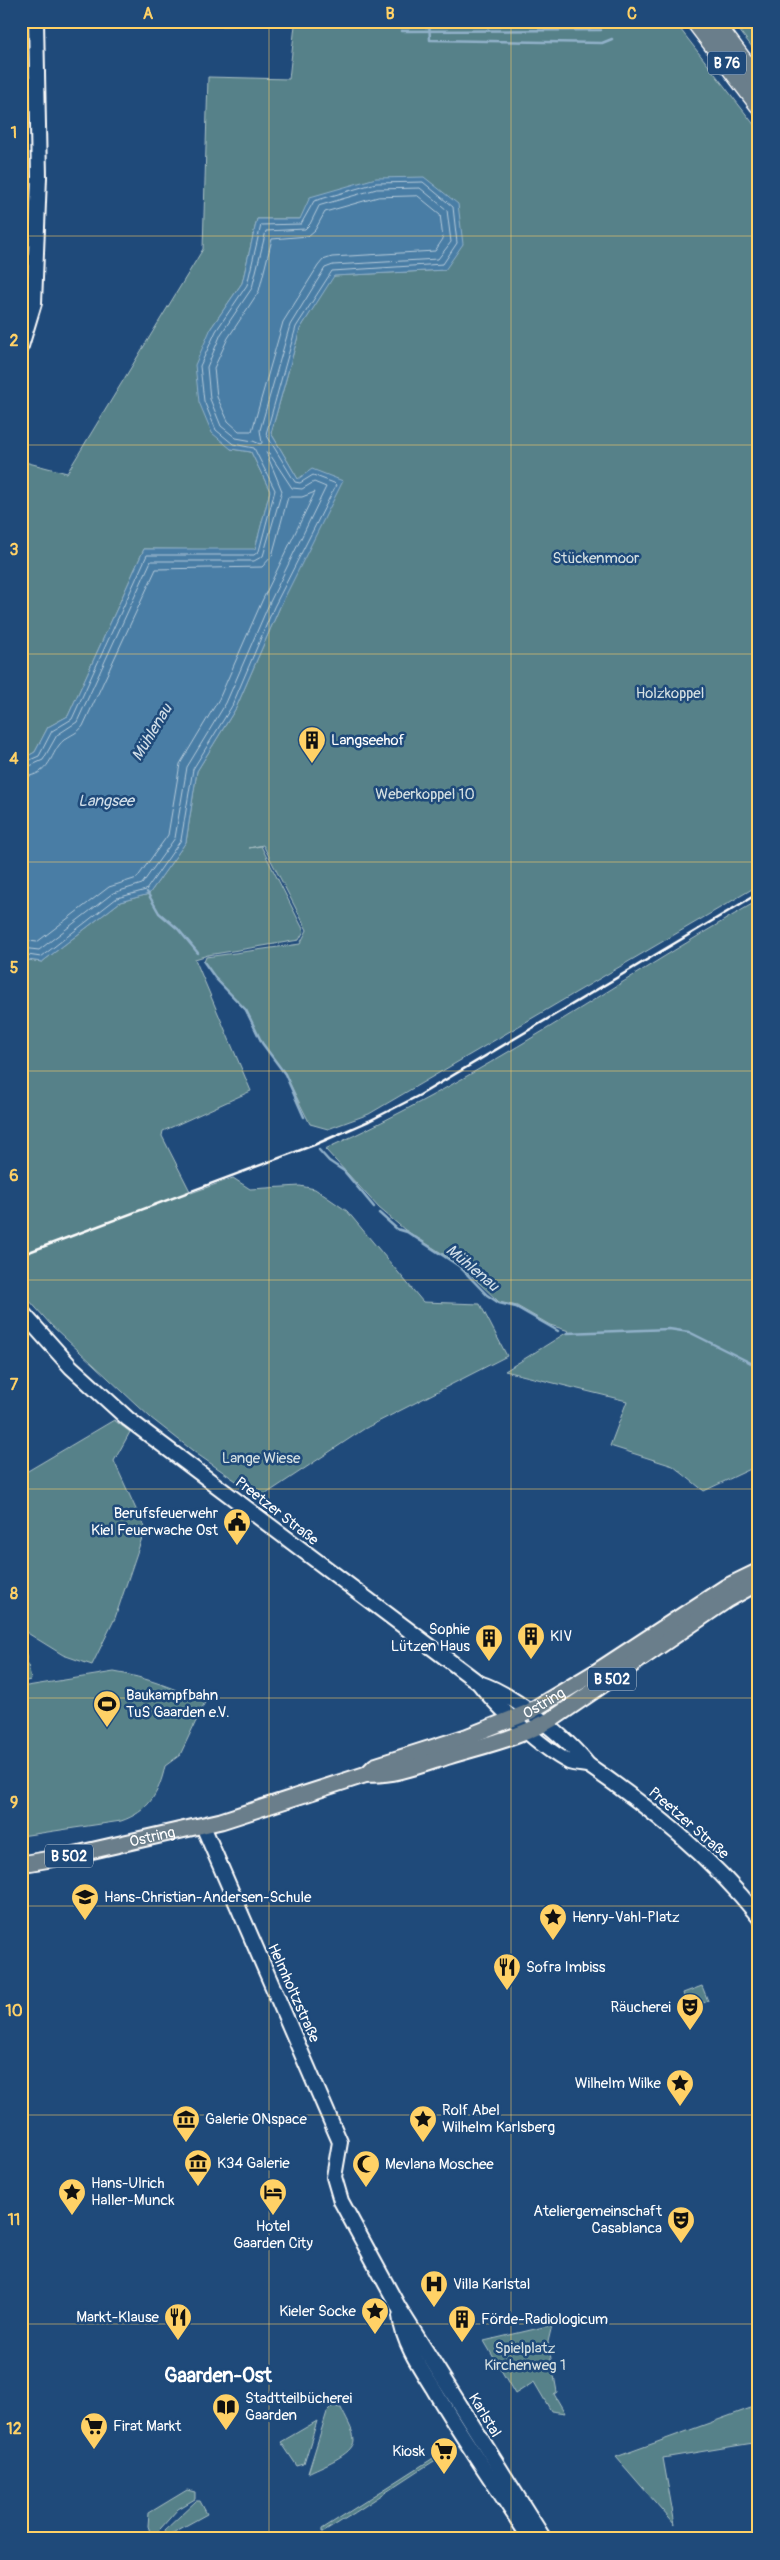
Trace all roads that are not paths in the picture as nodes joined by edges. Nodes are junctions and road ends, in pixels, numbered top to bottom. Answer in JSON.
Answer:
{"nodes":[{"id":1,"x":36,"y":21,"type":"edge"},
{"id":2,"x":695,"y":21,"type":"edge"},
{"id":3,"x":712,"y":21,"type":"edge"},
{"id":4,"x":759,"y":82,"type":"edge"},
{"id":5,"x":759,"y":105,"type":"edge"},
{"id":6,"x":21,"y":346,"type":"edge"},
{"id":7,"x":21,"y":1311,"type":"edge"},
{"id":8,"x":759,"y":1571,"type":"edge"},
{"id":9,"x":759,"y":1582,"type":"edge"},
{"id":10,"x":479,"y":1683,"type":"junction"},
{"id":11,"x":529,"y":1712,"type":"junction"},
{"id":12,"x":514,"y":1719,"type":"junction"},
{"id":13,"x":544,"y":1724,"type":"junction"},
{"id":14,"x":528,"y":1731,"type":"junction"},
{"id":15,"x":588,"y":1765,"type":"junction"},
{"id":16,"x":367,"y":1774,"type":"junction"},
{"id":17,"x":203,"y":1826,"type":"junction"},
{"id":18,"x":21,"y":1864,"type":"edge"},
{"id":19,"x":759,"y":1918,"type":"edge"},
{"id":20,"x":334,"y":2177,"type":"joint"},
{"id":21,"x":399,"y":2308,"type":"junction"},
{"id":22,"x":530,"y":2539,"type":"edge"},
{"id":23,"x":544,"y":2539,"type":"edge"}],
"edges":[{"from":1,"to":6,"type":"street"},
{"from":2,"to":5,"type":"highway","number":"B 76"},
{"from":3,"to":4,"type":"highway","number":"B 76"},
{"from":7,"to":10,"type":"street","name":"Preetzer Straße"},
{"from":8,"to":11,"type":"main road","name":"Ostring","number":"B 502"},
{"from":9,"to":13,"type":"main road","name":"Ostring","number":"B 502"},
{"from":10,"to":11,"type":"street","name":"Preetzer Straße"},
{"from":10,"to":12,"type":"street","name":"Preetzer Straße"},
{"from":11,"to":12,"type":"main road","name":"Ostring","number":"B 502"},
{"from":11,"to":13,"type":"street","name":"Preetzer Straße"},
{"from":12,"to":14,"type":"street","name":"Preetzer Straße"},
{"from":12,"to":16,"type":"main road","name":"Ostring","number":"B 502"},
{"from":13,"to":14,"type":"main road","name":"Ostring","number":"B 502"},
{"from":13,"to":15,"type":"street","name":"Preetzer Straße"},
{"from":14,"to":15,"type":"street","name":"Preetzer Straße"},
{"from":14,"to":16,"type":"main road","name":"Ostring","number":"B 502"},
{"from":15,"to":19,"type":"street","name":"Preetzer Straße"},
{"from":16,"to":17,"type":"main road","name":"Ostring","number":"B 502"},
{"from":17,"to":18,"type":"main road","name":"Ostring","number":"B 502"},
{"from":17,"to":20,"type":"street","name":"Helmholtzstraße"},
{"from":20,"to":21,"type":"street","name":"Karlstal"},
{"from":21,"to":22,"type":"street","name":"Karlstal"},
{"from":21,"to":23,"type":"street","name":"Karlstal"}]}
